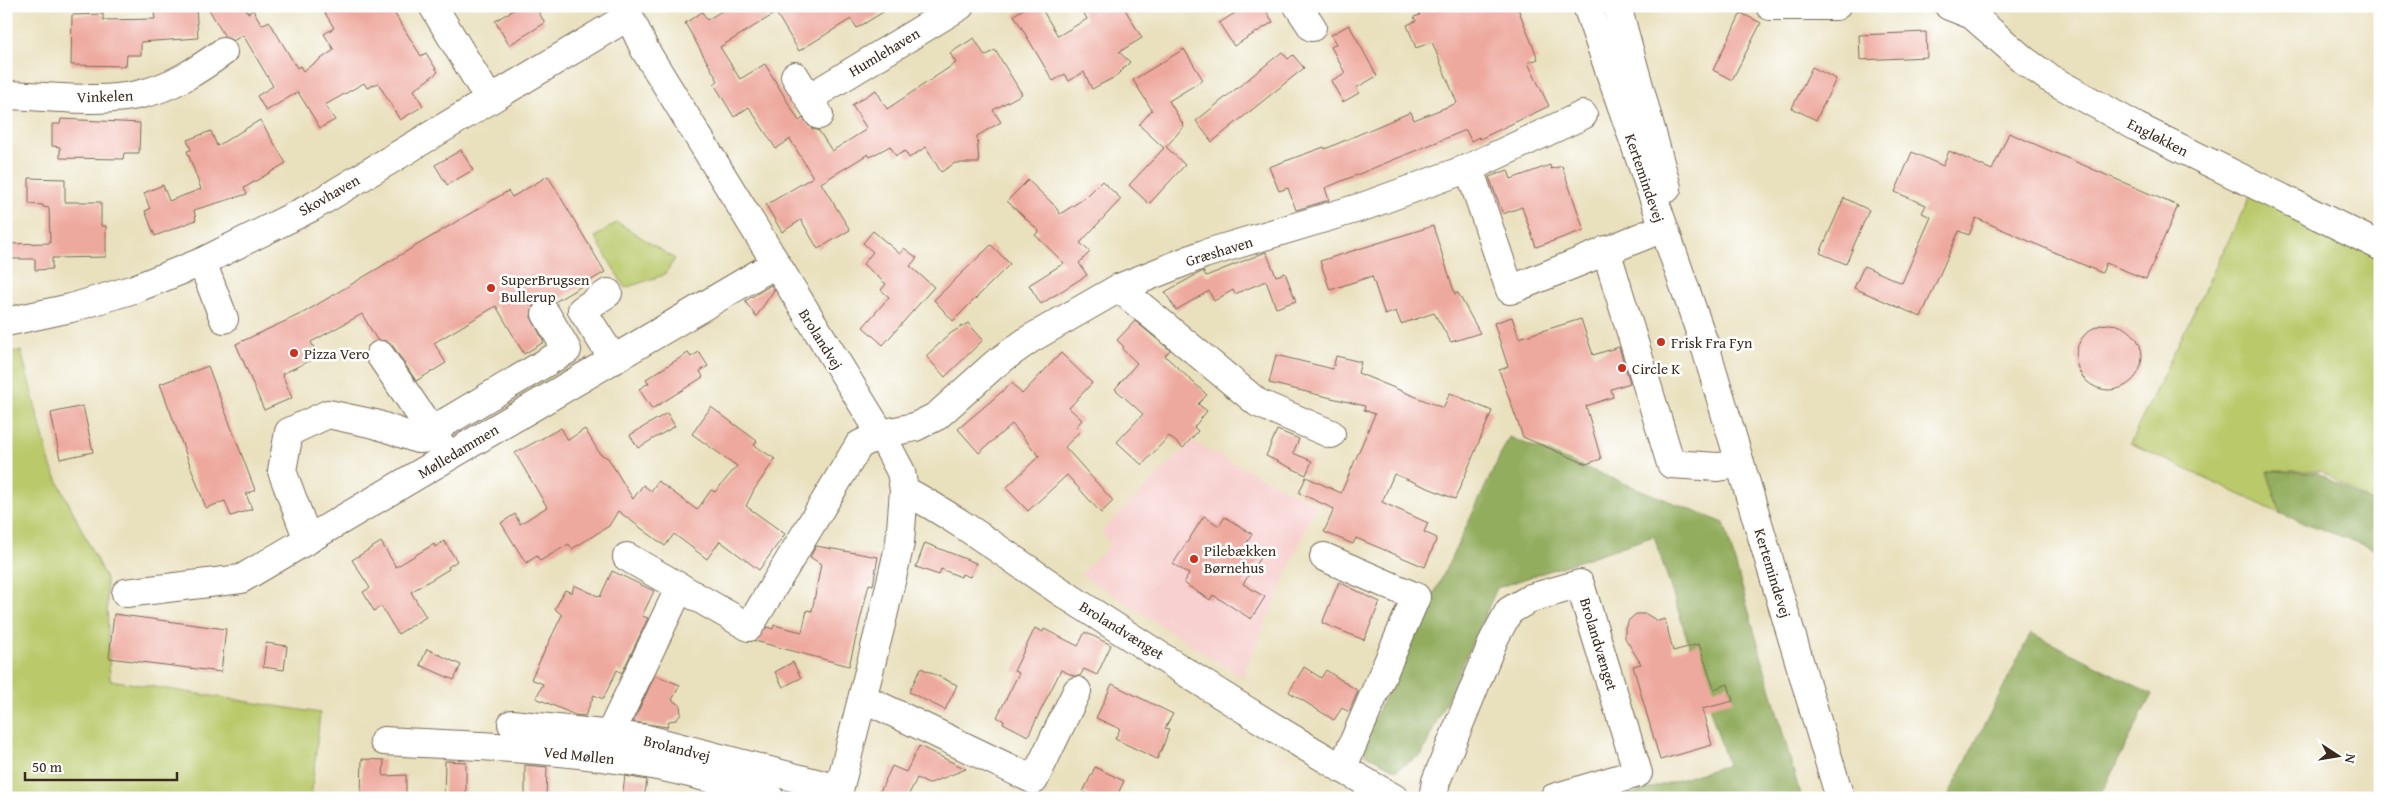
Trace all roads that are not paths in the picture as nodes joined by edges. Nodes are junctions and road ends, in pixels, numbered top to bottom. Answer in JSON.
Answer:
{"nodes":[{"id":1,"x":433,"y":6,"type":"edge"},
{"id":2,"x":960,"y":6,"type":"edge"},
{"id":3,"x":1587,"y":6,"type":"edge"},
{"id":4,"x":1613,"y":6,"type":"edge"},
{"id":5,"x":1617,"y":6,"type":"edge"},
{"id":6,"x":1770,"y":6,"type":"edge"},
{"id":7,"x":1836,"y":6,"type":"edge"},
{"id":8,"x":1949,"y":6,"type":"edge"},
{"id":9,"x":628,"y":11,"type":"edge"},
{"id":10,"x":223,"y":52,"type":"dead end"},
{"id":11,"x":1632,"y":62,"type":"junction"},
{"id":12,"x":6,"y":95,"type":"edge"},
{"id":13,"x":808,"y":96,"type":"dead end"},
{"id":14,"x":489,"y":99,"type":"junction"},
{"id":15,"x":1583,"y":115,"type":"dead end"},
{"id":16,"x":1468,"y":168,"type":"junction"},
{"id":17,"x":1662,"y":228,"type":"junction"},
{"id":18,"x":2380,"y":246,"type":"edge"},
{"id":19,"x":1606,"y":250,"type":"junction"},
{"id":20,"x":202,"y":262,"type":"junction"},
{"id":21,"x":775,"y":264,"type":"junction"},
{"id":22,"x":1119,"y":288,"type":"junction"},
{"id":23,"x":608,"y":293,"type":"dead end"},
{"id":24,"x":546,"y":314,"type":"dead end"},
{"id":25,"x":224,"y":320,"type":"dead end"},
{"id":26,"x":6,"y":322,"type":"edge"},
{"id":27,"x":1706,"y":349,"type":"junction"},
{"id":28,"x":380,"y":355,"type":"dead end"},
{"id":29,"x":554,"y":358,"type":"junction"},
{"id":30,"x":614,"y":360,"type":"junction"},
{"id":31,"x":571,"y":385,"type":"junction"},
{"id":32,"x":881,"y":434,"type":"junction"},
{"id":33,"x":1332,"y":434,"type":"dead end"},
{"id":34,"x":439,"y":442,"type":"junction"},
{"id":35,"x":1740,"y":464,"type":"junction"},
{"id":36,"x":904,"y":490,"type":"junction"},
{"id":37,"x":308,"y":540,"type":"junction"},
{"id":38,"x":627,"y":557,"type":"dead end"},
{"id":39,"x":1324,"y":558,"type":"dead end"},
{"id":40,"x":680,"y":587,"type":"junction"},
{"id":41,"x":126,"y":593,"type":"dead end"},
{"id":42,"x":1077,"y":691,"type":"dead end"},
{"id":43,"x":862,"y":698,"type":"junction"},
{"id":44,"x":512,"y":724,"type":"dead end"},
{"id":45,"x":610,"y":734,"type":"junction"},
{"id":46,"x":384,"y":741,"type":"dead end"},
{"id":47,"x":1342,"y":769,"type":"junction"},
{"id":48,"x":838,"y":793,"type":"edge"},
{"id":49,"x":770,"y":798,"type":"edge"},
{"id":50,"x":1394,"y":798,"type":"edge"},
{"id":51,"x":1432,"y":798,"type":"edge"},
{"id":52,"x":1554,"y":798,"type":"edge"},
{"id":53,"x":1840,"y":798,"type":"edge"}],
"edges":[{"from":1,"to":14,"type":"street"},
{"from":2,"to":13,"type":"street","name":"Humlehaven"},
{"from":3,"to":17,"type":"street","name":"Kertemindevej"},
{"from":4,"to":11,"type":"street"},
{"from":5,"to":11,"type":"street","name":"Kertemindevej"},
{"from":6,"to":7,"type":"street"},
{"from":8,"to":18,"type":"street","name":"Engløkken"},
{"from":9,"to":14,"type":"street","name":"Skovhaven"},
{"from":9,"to":21,"type":"street","name":"Brolandvej"},
{"from":10,"to":12,"type":"street","name":"Vinkelen"},
{"from":11,"to":27,"type":"street","name":"Kertemindevej"},
{"from":14,"to":20,"type":"street","name":"Skovhaven"},
{"from":15,"to":16,"type":"street","name":"Græshaven"},
{"from":16,"to":19,"type":"street"},
{"from":16,"to":22,"type":"street","name":"Græshaven"},
{"from":17,"to":19,"type":"street"},
{"from":17,"to":27,"type":"street","name":"Kertemindevej"},
{"from":19,"to":35,"type":"street"},
{"from":20,"to":25,"type":"street"},
{"from":20,"to":26,"type":"street","name":"Skovhaven"},
{"from":21,"to":30,"type":"street","name":"Mølledammen"},
{"from":21,"to":32,"type":"street","name":"Brolandvej"},
{"from":22,"to":32,"type":"street","name":"Græshaven"},
{"from":22,"to":33,"type":"street"},
{"from":23,"to":30,"type":"street"},
{"from":24,"to":29,"type":"street"},
{"from":27,"to":35,"type":"street","name":"Kertemindevej"},
{"from":28,"to":34,"type":"street"},
{"from":29,"to":31,"type":"street"},
{"from":29,"to":34,"type":"street"},
{"from":30,"to":31,"type":"street","name":"Mølledammen"},
{"from":31,"to":34,"type":"street","name":"Mølledammen"},
{"from":32,"to":36,"type":"street","name":"Brolandvej"},
{"from":32,"to":40,"type":"street","name":"Græshaven"},
{"from":34,"to":37,"type":"street","name":"Mølledammen"},
{"from":34,"to":37,"type":"street"},
{"from":35,"to":53,"type":"street","name":"Kertemindevej"},
{"from":36,"to":43,"type":"street","name":"Brolandvej"},
{"from":36,"to":47,"type":"street","name":"Brolandvænget"},
{"from":37,"to":41,"type":"street","name":"Mølledammen"},
{"from":38,"to":40,"type":"street"},
{"from":39,"to":47,"type":"street"},
{"from":40,"to":45,"type":"street"},
{"from":42,"to":43,"type":"street"},
{"from":43,"to":48,"type":"street","name":"Brolandvej"},
{"from":44,"to":45,"type":"street","name":"Brolandvej"},
{"from":45,"to":48,"type":"street","name":"Brolandvej"},
{"from":46,"to":49,"type":"street","name":"Ved Møllen"},
{"from":47,"to":50,"type":"street","name":"Brolandvænget"},
{"from":51,"to":52,"type":"street","name":"Brolandvænget"}]}
